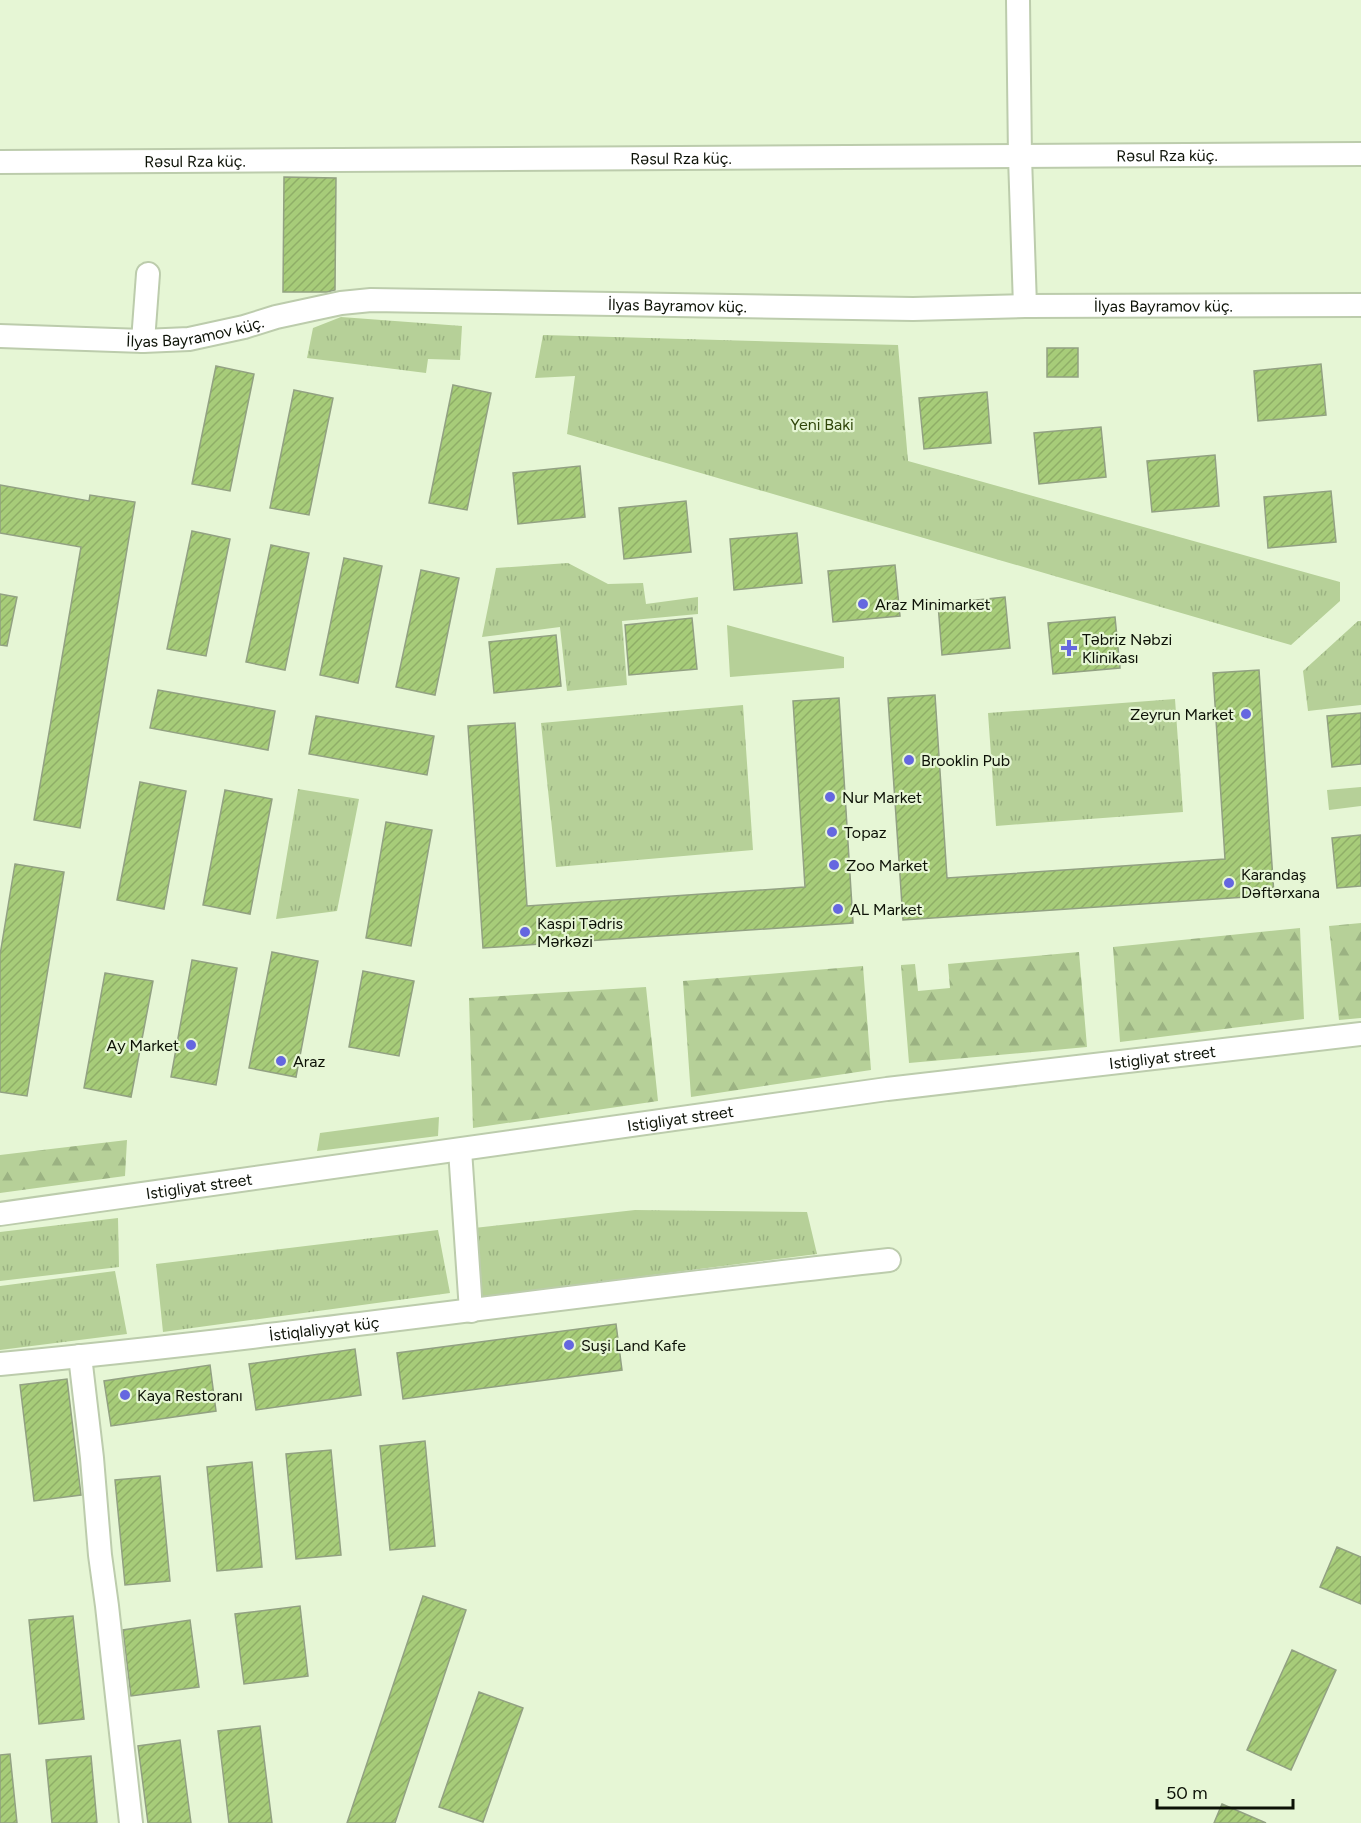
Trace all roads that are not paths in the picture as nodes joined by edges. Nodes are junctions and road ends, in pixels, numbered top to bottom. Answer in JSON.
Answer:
{"nodes":[{"id":1,"x":1018,"y":0,"type":"edge"},
{"id":2,"x":1361,"y":154,"type":"edge"},
{"id":3,"x":1020,"y":157,"type":"junction"},
{"id":4,"x":0,"y":162,"type":"edge"},
{"id":5,"x":148,"y":274,"type":"dead end"},
{"id":6,"x":1361,"y":305,"type":"edge"},
{"id":7,"x":1025,"y":306,"type":"junction"},
{"id":8,"x":0,"y":336,"type":"edge"},
{"id":9,"x":143,"y":340,"type":"junction"},
{"id":10,"x":1361,"y":1034,"type":"edge"},
{"id":11,"x":460,"y":1150,"type":"junction"},
{"id":12,"x":0,"y":1215,"type":"edge"},
{"id":13,"x":889,"y":1260,"type":"dead end"},
{"id":14,"x":471,"y":1311,"type":"junction"},
{"id":15,"x":80,"y":1356,"type":"junction"},
{"id":16,"x":0,"y":1364,"type":"edge"},
{"id":17,"x":131,"y":1823,"type":"edge"}],
"edges":[{"from":1,"to":3,"type":"street"},
{"from":2,"to":3,"type":"street","name":"Rəsul Rza küç."},
{"from":3,"to":4,"type":"street","name":"Rəsul Rza küç."},
{"from":3,"to":7,"type":"street"},
{"from":5,"to":9,"type":"street"},
{"from":6,"to":7,"type":"street","name":"İlyas Bayramov küç."},
{"from":7,"to":9,"type":"street","name":"İlyas Bayramov küç."},
{"from":8,"to":9,"type":"street","name":"İlyas Bayramov küç."},
{"from":10,"to":11,"type":"street","name":"Istigliyat street"},
{"from":11,"to":12,"type":"street","name":"Istigliyat street"},
{"from":11,"to":14,"type":"street"},
{"from":13,"to":14,"type":"street","name":"İstiqlaliyyət küç"},
{"from":14,"to":15,"type":"street","name":"İstiqlaliyyət küç"},
{"from":15,"to":16,"type":"street","name":"İstiqlaliyyət küç"},
{"from":15,"to":17,"type":"street"}]}
